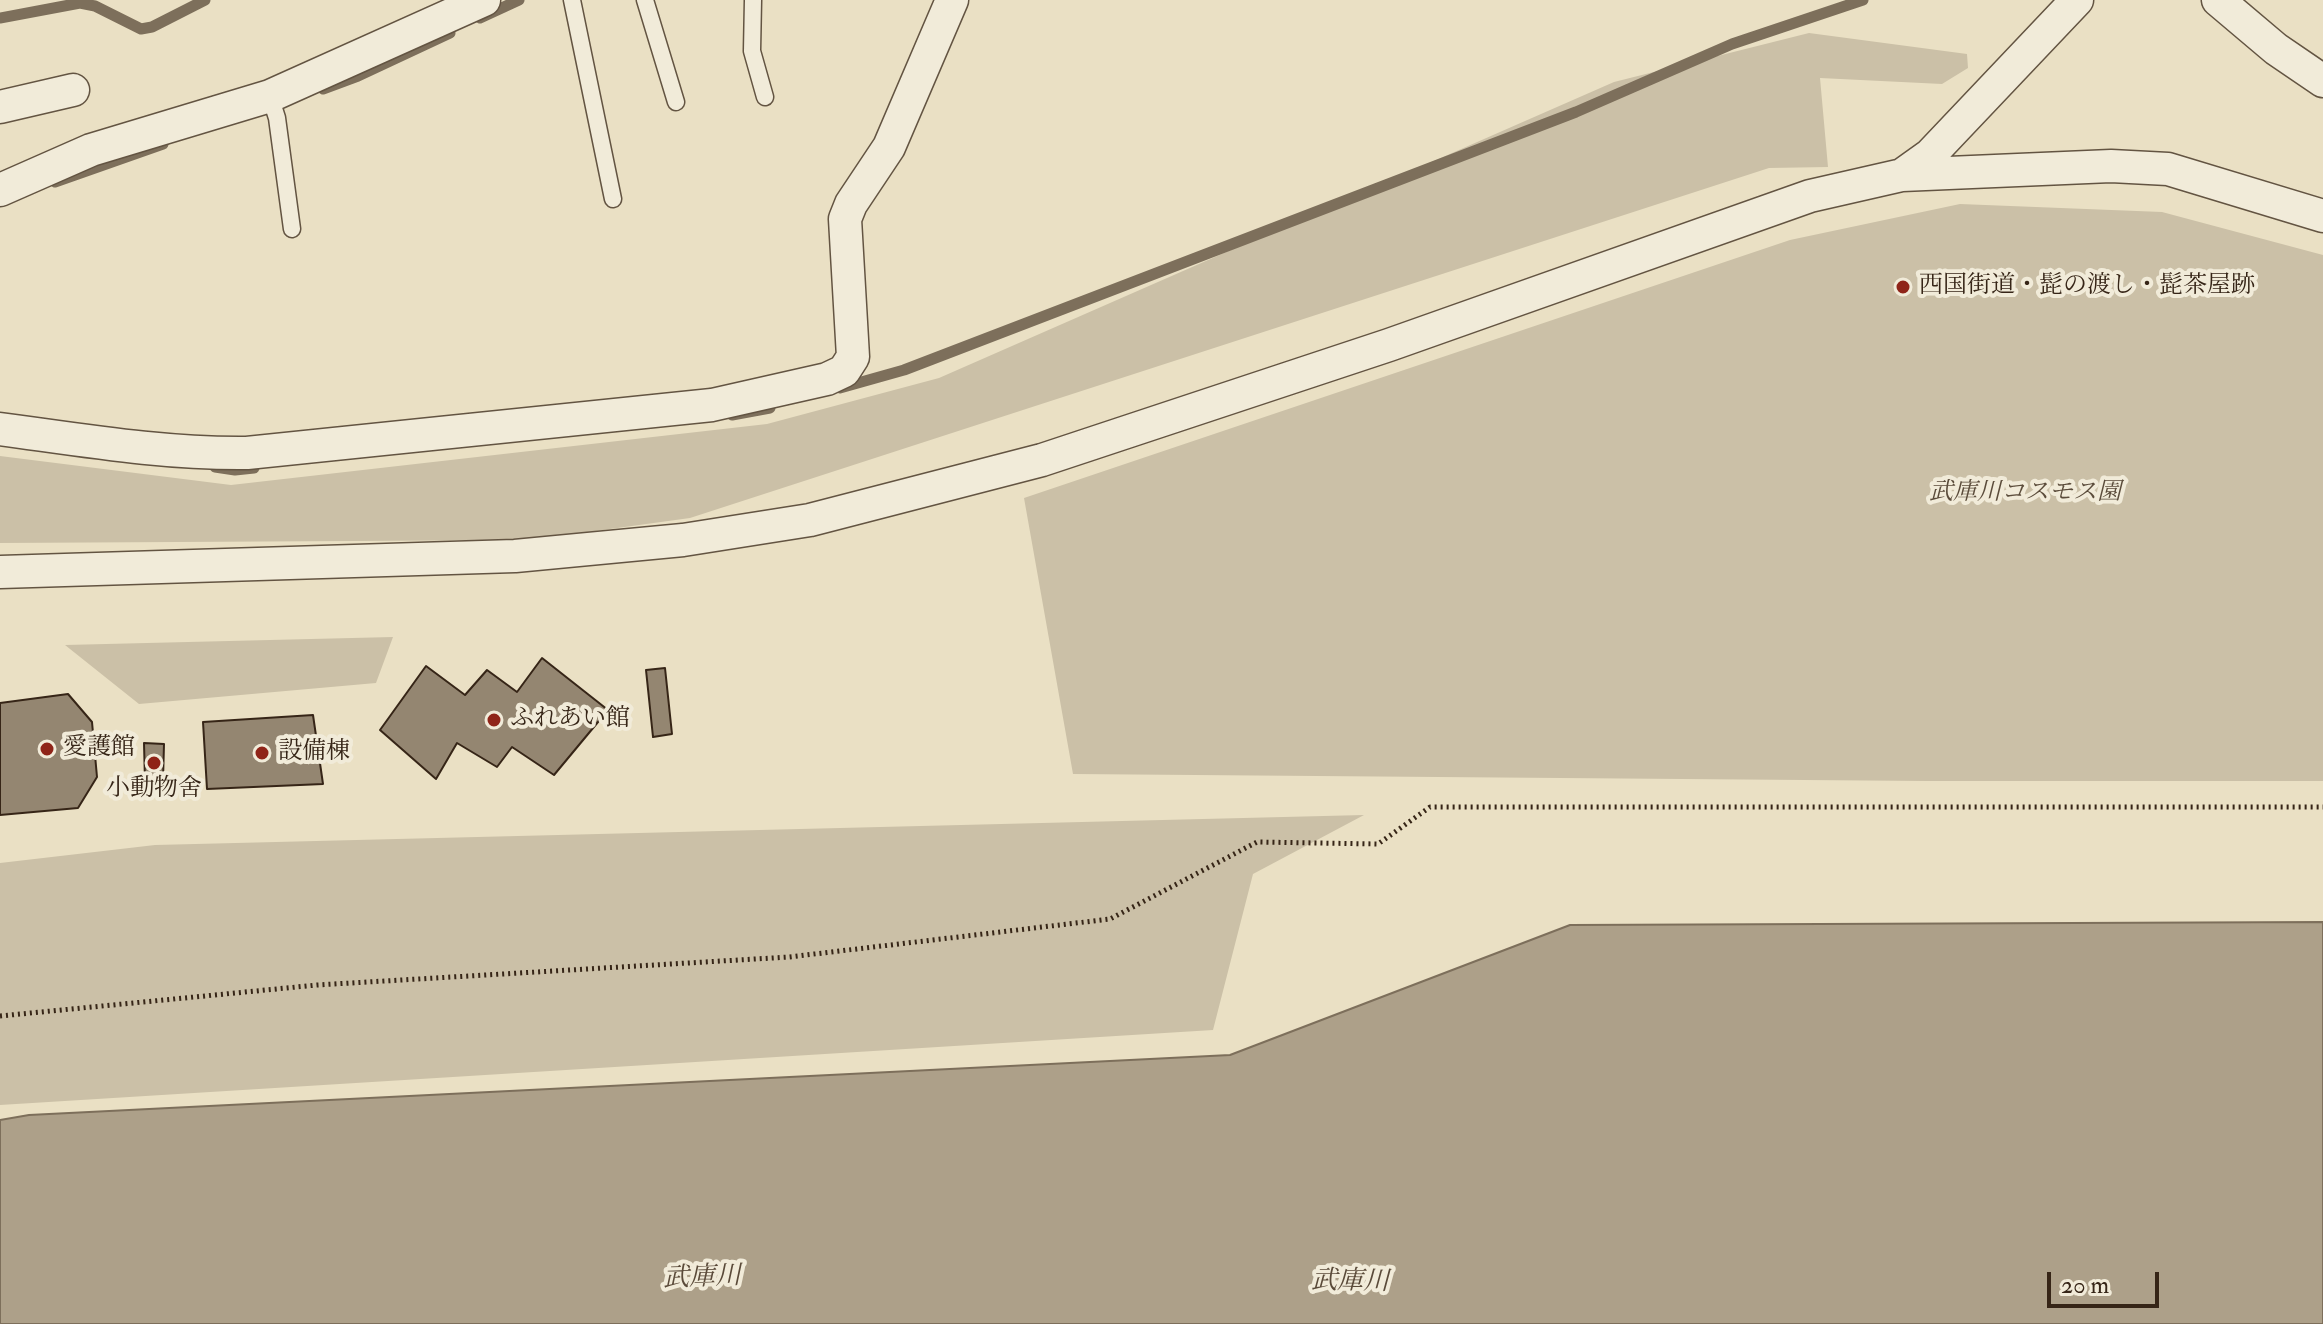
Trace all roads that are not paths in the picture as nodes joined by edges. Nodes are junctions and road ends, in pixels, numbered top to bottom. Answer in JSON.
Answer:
{"nodes":[{"id":1,"x":572,"y":0,"type":"edge"},
{"id":2,"x":645,"y":0,"type":"edge"},
{"id":3,"x":753,"y":0,"type":"edge"},
{"id":4,"x":952,"y":0,"type":"edge"},
{"id":5,"x":2077,"y":0,"type":"edge"},
{"id":6,"x":2218,"y":0,"type":"edge"},
{"id":7,"x":478,"y":1,"type":"edge"},
{"id":8,"x":2323,"y":81,"type":"edge"},
{"id":9,"x":73,"y":90,"type":"dead end"},
{"id":10,"x":765,"y":97,"type":"dead end"},
{"id":11,"x":676,"y":102,"type":"dead end"},
{"id":12,"x":273,"y":105,"type":"junction"},
{"id":13,"x":0,"y":107,"type":"edge"},
{"id":14,"x":1902,"y":175,"type":"junction"},
{"id":15,"x":0,"y":190,"type":"edge"},
{"id":16,"x":613,"y":199,"type":"dead end"},
{"id":17,"x":2323,"y":216,"type":"edge"},
{"id":18,"x":292,"y":229,"type":"dead end"},
{"id":19,"x":0,"y":429,"type":"edge"},
{"id":20,"x":0,"y":572,"type":"edge"}],
"edges":[{"from":1,"to":16,"type":"lane"},
{"from":2,"to":11,"type":"lane"},
{"from":3,"to":10,"type":"lane"},
{"from":4,"to":19,"type":"street"},
{"from":5,"to":14,"type":"street"},
{"from":6,"to":8,"type":"street"},
{"from":7,"to":12,"type":"street"},
{"from":9,"to":13,"type":"street"},
{"from":12,"to":15,"type":"street"},
{"from":12,"to":18,"type":"lane"},
{"from":14,"to":17,"type":"street"},
{"from":14,"to":20,"type":"street"}]}
